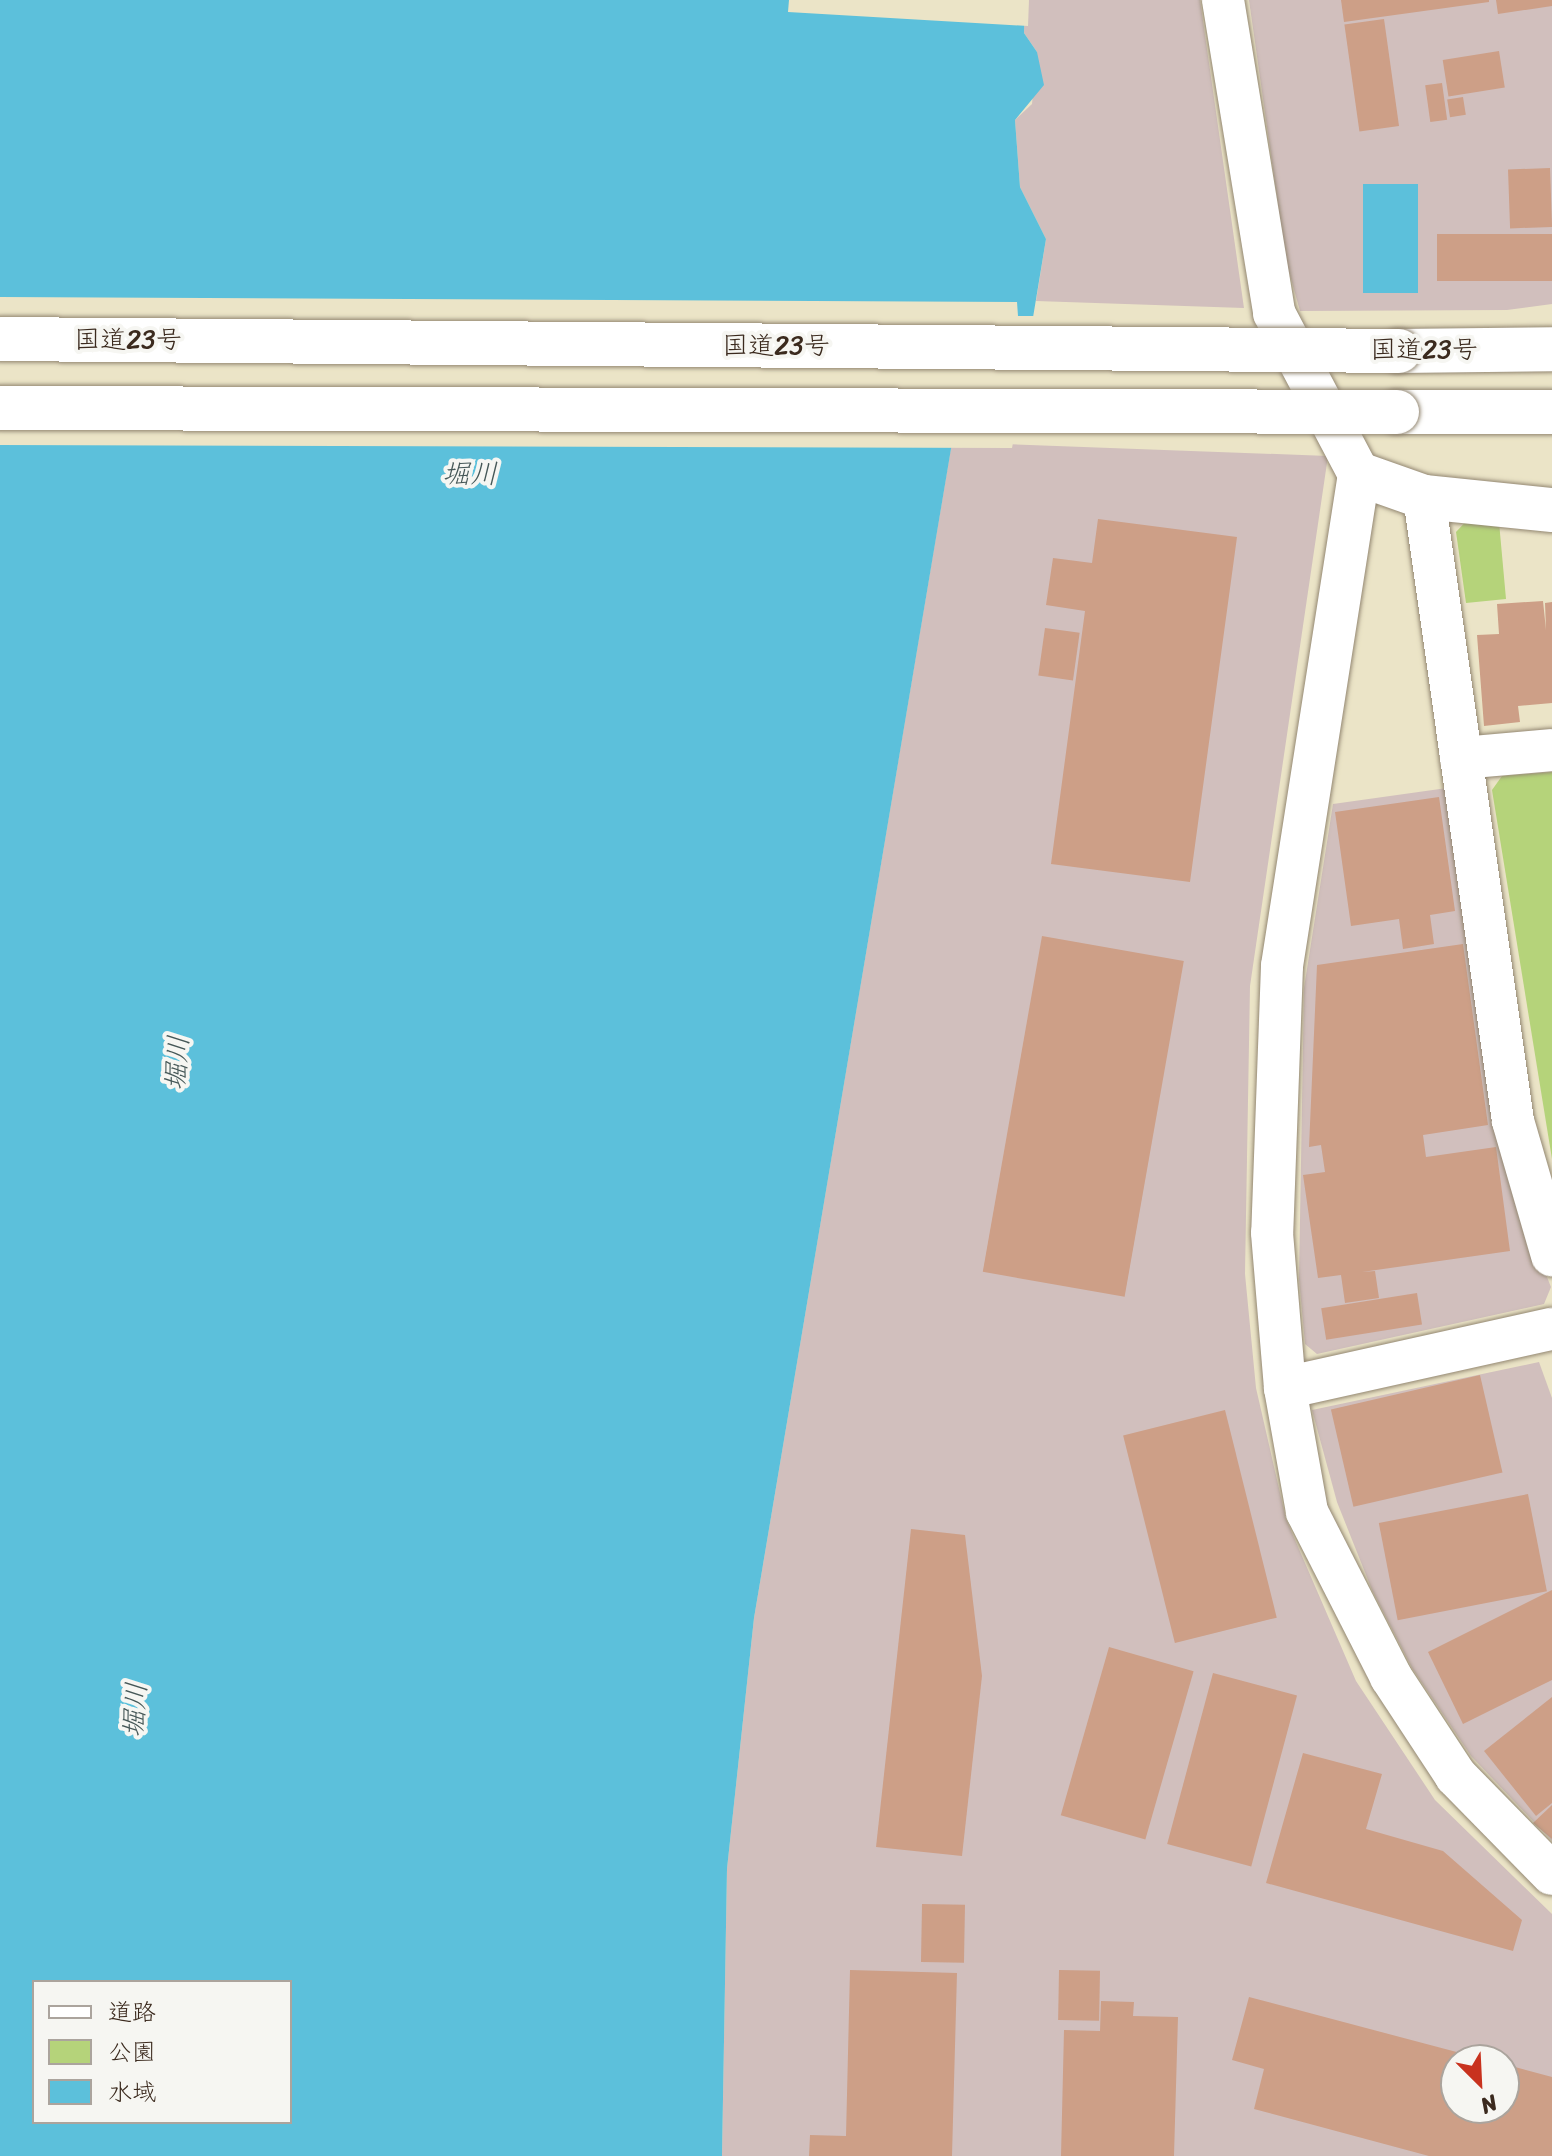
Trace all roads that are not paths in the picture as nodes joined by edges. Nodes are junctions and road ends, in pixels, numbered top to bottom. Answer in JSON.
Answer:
{"nodes":[{"id":1,"x":1223,"y":0,"type":"edge"},
{"id":2,"x":0,"y":339,"type":"edge"},
{"id":3,"x":1550,"y":349,"type":"edge"},
{"id":4,"x":0,"y":408,"type":"edge"},
{"id":5,"x":1543,"y":416,"type":"edge"},
{"id":6,"x":1359,"y":474,"type":"junction"},
{"id":7,"x":1424,"y":497,"type":"junction"},
{"id":8,"x":1552,"y":510,"type":"edge"},
{"id":9,"x":1552,"y":750,"type":"edge"},
{"id":10,"x":1461,"y":758,"type":"junction"},
{"id":11,"x":1552,"y":1255,"type":"edge"},
{"id":12,"x":1552,"y":1329,"type":"edge"},
{"id":13,"x":1285,"y":1388,"type":"junction"},
{"id":14,"x":1552,"y":1874,"type":"edge"}],
"edges":[{"from":1,"to":6,"type":"street"},
{"from":2,"to":3,"type":"main road","name":"国道23号","bridge":true},
{"from":4,"to":5,"type":"main road","bridge":true},
{"from":6,"to":7,"type":"main road"},
{"from":6,"to":13,"type":"street"},
{"from":7,"to":8,"type":"main road"},
{"from":7,"to":10,"type":"street"},
{"from":9,"to":10,"type":"street"},
{"from":10,"to":11,"type":"street"},
{"from":12,"to":13,"type":"street"},
{"from":13,"to":14,"type":"street"}]}
